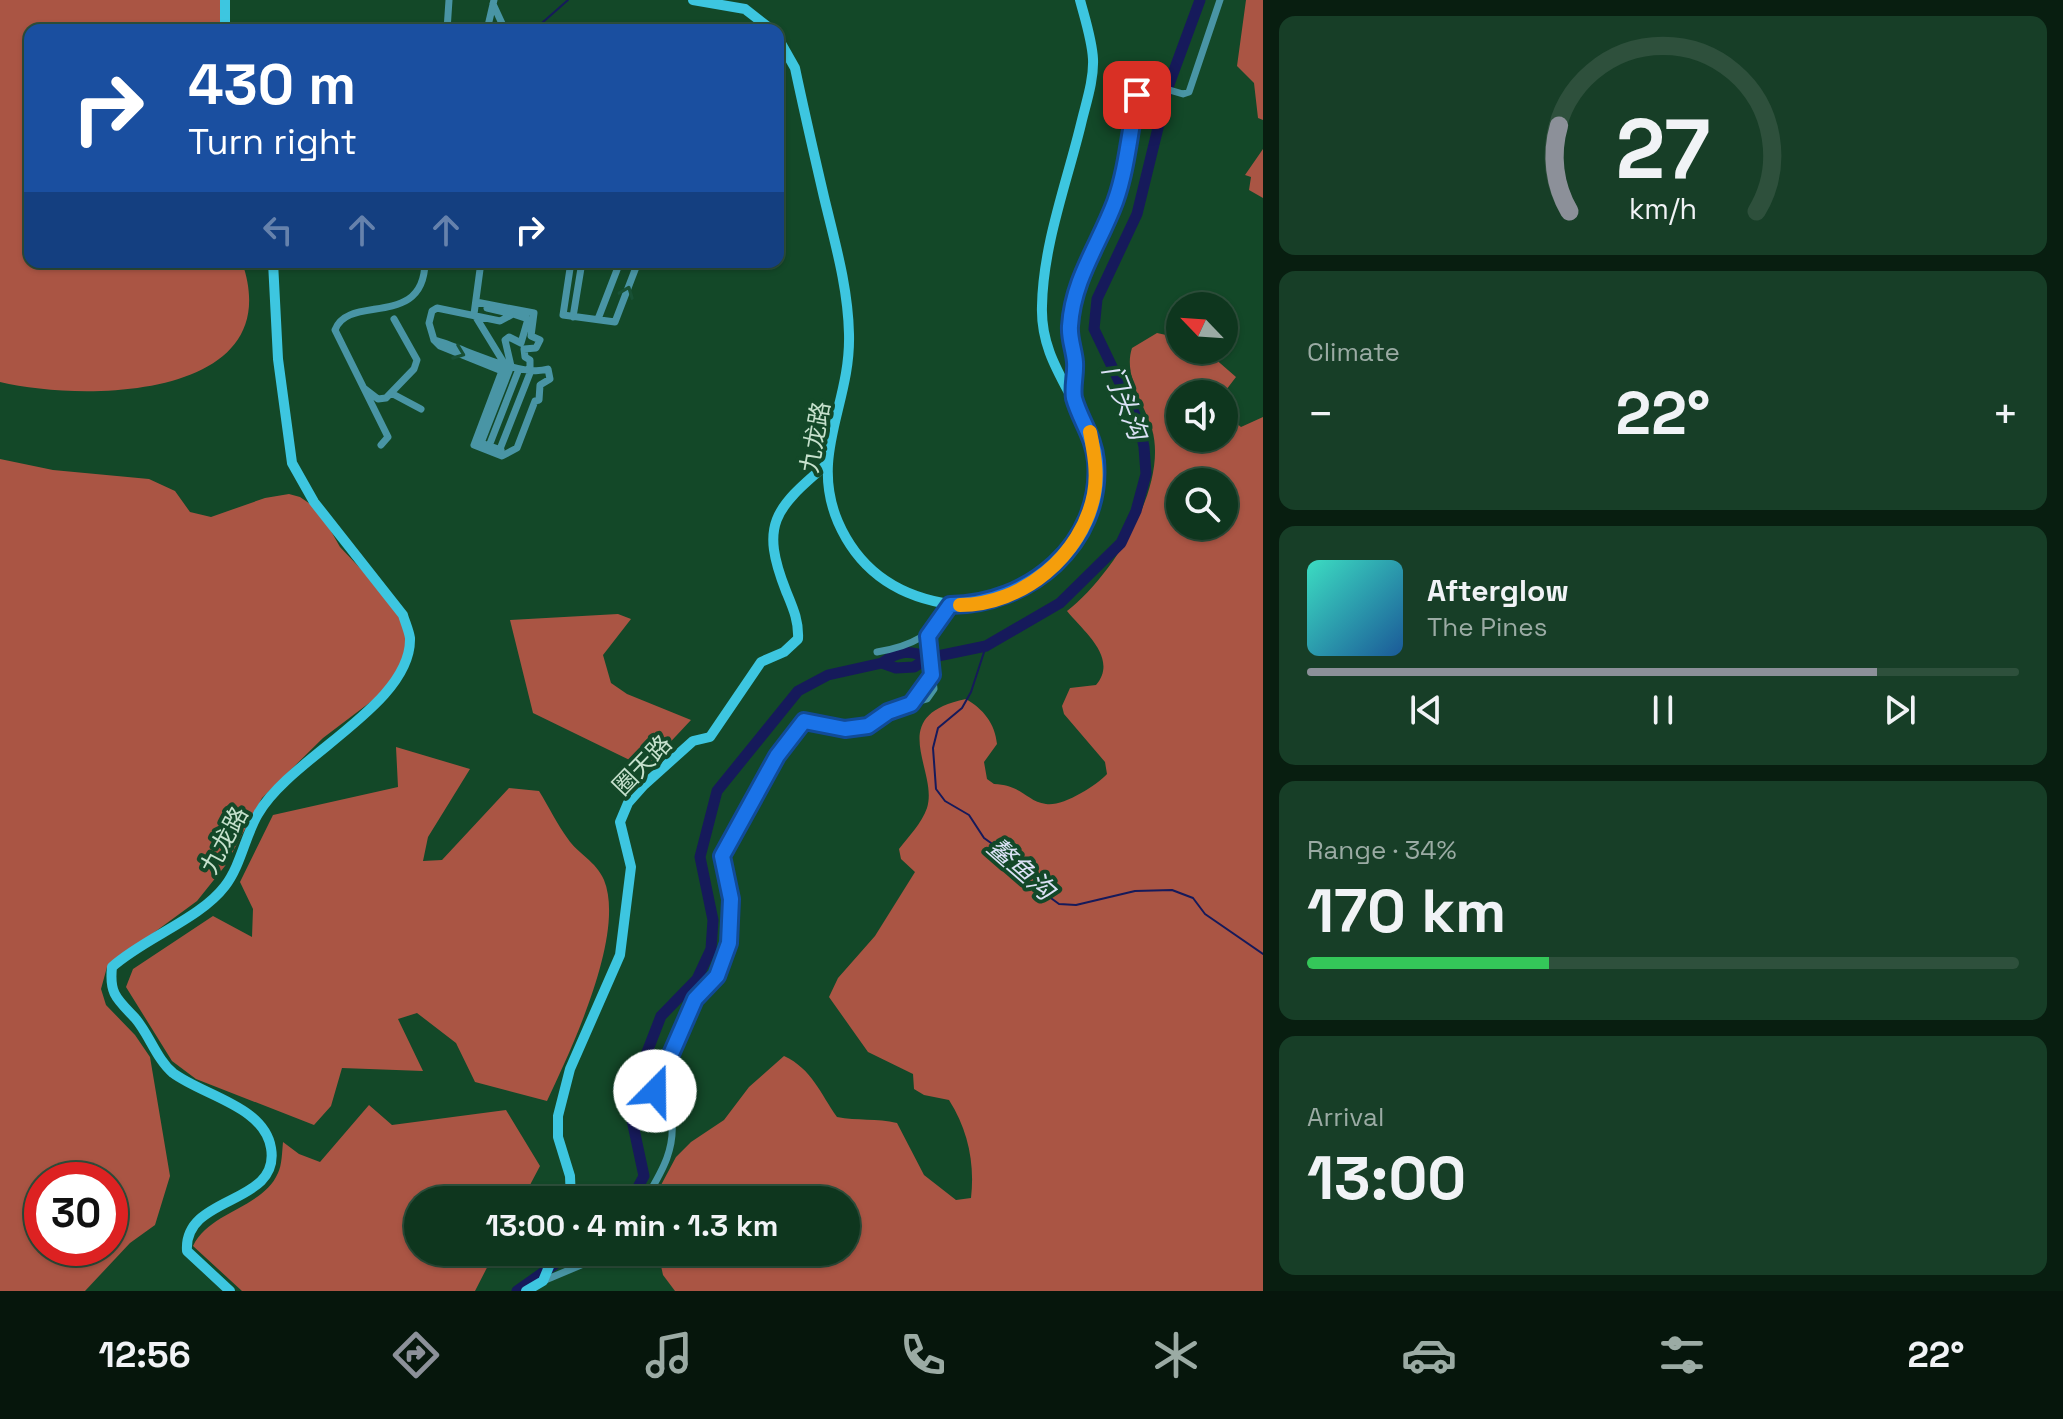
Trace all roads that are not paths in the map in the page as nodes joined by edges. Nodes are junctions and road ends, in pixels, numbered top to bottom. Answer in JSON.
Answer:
{"nodes":[{"id":1,"x":225,"y":0,"type":"edge"},
{"id":2,"x":449,"y":0,"type":"edge"},
{"id":3,"x":693,"y":0,"type":"edge"},
{"id":4,"x":1080,"y":0,"type":"edge"},
{"id":5,"x":1220,"y":0,"type":"edge"},
{"id":6,"x":494,"y":2,"type":"edge"},
{"id":7,"x":225,"y":24,"type":"edge"},
{"id":8,"x":447,"y":24,"type":"edge"},
{"id":9,"x":488,"y":24,"type":"edge"},
{"id":10,"x":503,"y":24,"type":"edge"},
{"id":11,"x":764,"y":24,"type":"edge"},
{"id":12,"x":784,"y":49,"type":"edge"},
{"id":13,"x":273,"y":268,"type":"edge"},
{"id":14,"x":424,"y":268,"type":"edge"},
{"id":15,"x":480,"y":268,"type":"edge"},
{"id":16,"x":570,"y":268,"type":"edge"},
{"id":17,"x":581,"y":268,"type":"edge"},
{"id":18,"x":618,"y":268,"type":"edge"},
{"id":19,"x":636,"y":268,"type":"edge"},
{"id":20,"x":475,"y":307,"type":"junction"},
{"id":21,"x":573,"y":317,"type":"junction"},
{"id":22,"x":394,"y":319,"type":"dead end"},
{"id":23,"x":598,"y":319,"type":"junction"},
{"id":24,"x":509,"y":367,"type":"junction"},
{"id":25,"x":530,"y":373,"type":"junction"},
{"id":26,"x":364,"y":388,"type":"junction"},
{"id":27,"x":391,"y":393,"type":"junction"},
{"id":28,"x":1074,"y":398,"type":"junction"},
{"id":29,"x":421,"y":409,"type":"dead end"},
{"id":30,"x":381,"y":445,"type":"dead end"},
{"id":31,"x":483,"y":446,"type":"junction"},
{"id":32,"x":500,"y":449,"type":"junction"},
{"id":33,"x":509,"y":452,"type":"junction"},
{"id":34,"x":826,"y":465,"type":"junction"},
{"id":35,"x":950,"y":605,"type":"junction"},
{"id":36,"x":928,"y":636,"type":"junction"},
{"id":37,"x":877,"y":652,"type":"dead end"},
{"id":38,"x":617,"y":1087,"type":"dead end"},
{"id":39,"x":655,"y":1091,"type":"junction"},
{"id":40,"x":570,"y":1186,"type":"edge"},
{"id":41,"x":653,"y":1186,"type":"edge"},
{"id":42,"x":549,"y":1266,"type":"edge"},
{"id":43,"x":579,"y":1266,"type":"edge"},
{"id":44,"x":543,"y":1281,"type":"junction"},
{"id":45,"x":230,"y":1291,"type":"edge"},
{"id":46,"x":526,"y":1291,"type":"edge"}],
"edges":[{"from":1,"to":7,"type":"street"},
{"from":2,"to":8,"type":"street"},
{"from":3,"to":11,"type":"street"},
{"from":4,"to":28,"type":"street","name":"九龙路"},
{"from":5,"to":28,"type":"street"},
{"from":6,"to":9,"type":"street"},
{"from":6,"to":10,"type":"street"},
{"from":12,"to":34,"type":"street","name":"九龙路"},
{"from":13,"to":45,"type":"street","name":"九龙路"},
{"from":14,"to":26,"type":"street"},
{"from":15,"to":20,"type":"street"},
{"from":16,"to":21,"type":"street"},
{"from":17,"to":21,"type":"street"},
{"from":18,"to":23,"type":"street"},
{"from":23,"to":19,"type":"street","one_way":true},
{"from":20,"to":24,"type":"street"},
{"from":20,"to":24,"type":"street"},
{"from":20,"to":24,"type":"street"},
{"from":20,"to":25,"type":"street"},
{"from":21,"to":23,"type":"street"},
{"from":22,"to":27,"type":"street"},
{"from":24,"to":25,"type":"street"},
{"from":24,"to":31,"type":"street"},
{"from":24,"to":31,"type":"street"},
{"from":25,"to":32,"type":"street"},
{"from":25,"to":33,"type":"street"},
{"from":26,"to":27,"type":"street"},
{"from":26,"to":30,"type":"street"},
{"from":27,"to":29,"type":"street"},
{"from":28,"to":35,"type":"street","name":"九龙路"},
{"from":31,"to":32,"type":"street"},
{"from":31,"to":33,"type":"street"},
{"from":32,"to":33,"type":"street"},
{"from":34,"to":35,"type":"street","name":"九龙路"},
{"from":34,"to":40,"type":"street","name":"圈天路"},
{"from":35,"to":36,"type":"street"},
{"from":36,"to":37,"type":"street"},
{"from":36,"to":39,"type":"street"},
{"from":38,"to":39,"type":"street"},
{"from":39,"to":41,"type":"street"},
{"from":42,"to":44,"type":"street"},
{"from":43,"to":44,"type":"street"},
{"from":44,"to":46,"type":"street"}]}
